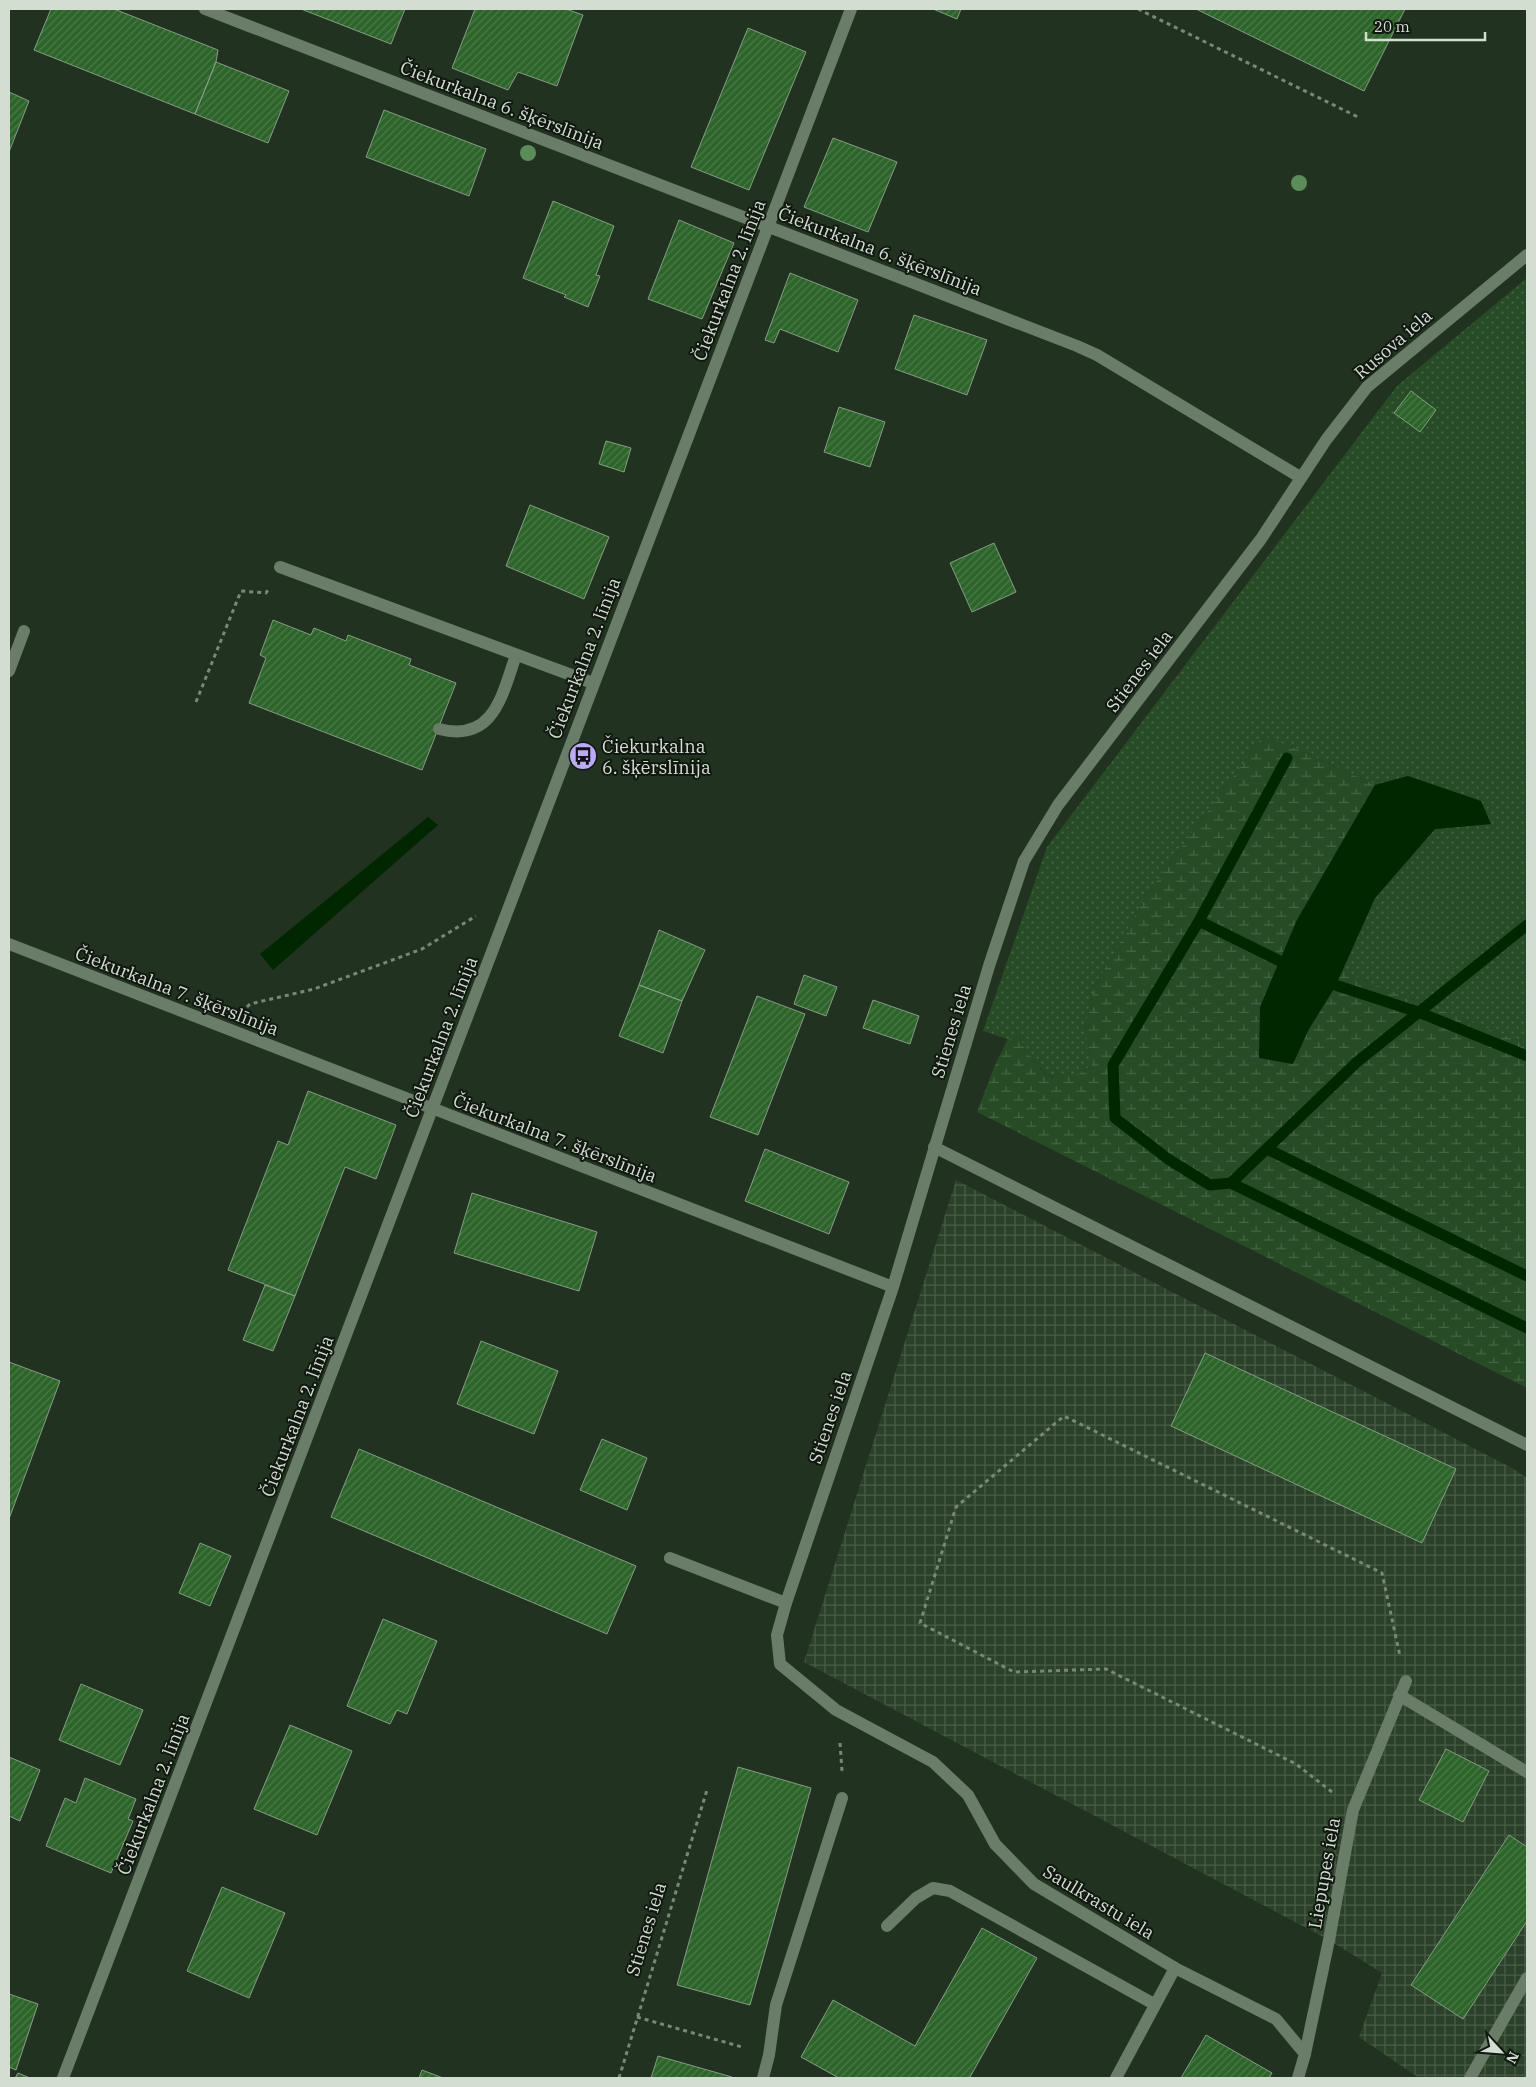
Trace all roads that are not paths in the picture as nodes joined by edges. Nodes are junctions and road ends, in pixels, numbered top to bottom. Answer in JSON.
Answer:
{"nodes":[{"id":1,"x":205,"y":9,"type":"edge"},
{"id":2,"x":851,"y":9,"type":"edge"},
{"id":3,"x":768,"y":227,"type":"junction"},
{"id":4,"x":1527,"y":254,"type":"edge"},
{"id":5,"x":1300,"y":477,"type":"junction"},
{"id":6,"x":280,"y":567,"type":"road end"},
{"id":7,"x":24,"y":631,"type":"dead end"},
{"id":8,"x":516,"y":655,"type":"junction"},
{"id":9,"x":9,"y":671,"type":"edge"},
{"id":10,"x":593,"y":683,"type":"junction"},
{"id":11,"x":439,"y":729,"type":"dead end"},
{"id":12,"x":9,"y":944,"type":"edge"},
{"id":13,"x":432,"y":1109,"type":"junction"},
{"id":14,"x":934,"y":1147,"type":"junction"},
{"id":15,"x":893,"y":1287,"type":"junction"},
{"id":16,"x":1527,"y":1445,"type":"edge"},
{"id":17,"x":670,"y":1558,"type":"dead end"},
{"id":18,"x":786,"y":1603,"type":"junction"},
{"id":19,"x":780,"y":1664,"type":"joint"},
{"id":20,"x":1406,"y":1681,"type":"road end"},
{"id":21,"x":1400,"y":1695,"type":"junction"},
{"id":22,"x":1527,"y":1772,"type":"edge"},
{"id":23,"x":842,"y":1798,"type":"road end"},
{"id":24,"x":887,"y":1926,"type":"dead end"},
{"id":25,"x":1175,"y":1968,"type":"junction"},
{"id":26,"x":1527,"y":1978,"type":"edge"},
{"id":27,"x":1154,"y":2004,"type":"junction"},
{"id":28,"x":1305,"y":2054,"type":"junction"},
{"id":29,"x":63,"y":2078,"type":"edge"},
{"id":30,"x":763,"y":2078,"type":"edge"},
{"id":31,"x":1116,"y":2078,"type":"edge"},
{"id":32,"x":1298,"y":2078,"type":"edge"},
{"id":33,"x":1470,"y":2078,"type":"edge"}],
"edges":[{"from":1,"to":3,"type":"street","name":"Čiekurkalna 6. šķērslīnija"},
{"from":2,"to":3,"type":"street","name":"Čiekurkalna 2. līnija"},
{"from":3,"to":5,"type":"street","name":"Čiekurkalna 6. šķērslīnija"},
{"from":3,"to":10,"type":"street","name":"Čiekurkalna 2. līnija"},
{"from":4,"to":5,"type":"street","name":"Rusova iela"},
{"from":5,"to":14,"type":"street","name":"Stienes iela"},
{"from":6,"to":8,"type":"street"},
{"from":7,"to":9,"type":"street"},
{"from":8,"to":10,"type":"street"},
{"from":8,"to":11,"type":"street"},
{"from":10,"to":13,"type":"street","name":"Čiekurkalna 2. līnija"},
{"from":12,"to":13,"type":"street","name":"Čiekurkalna 7. šķērslīnija"},
{"from":13,"to":15,"type":"street","name":"Čiekurkalna 7. šķērslīnija"},
{"from":13,"to":29,"type":"street","name":"Čiekurkalna 2. līnija"},
{"from":14,"to":15,"type":"street","name":"Stienes iela"},
{"from":14,"to":16,"type":"street"},
{"from":15,"to":18,"type":"street","name":"Stienes iela"},
{"from":17,"to":18,"type":"street"},
{"from":18,"to":19,"type":"street","name":"Stienes iela"},
{"from":19,"to":25,"type":"street","name":"Saulkrastu iela"},
{"from":20,"to":21,"type":"street","name":"Liepupes iela"},
{"from":21,"to":22,"type":"street"},
{"from":21,"to":28,"type":"street","name":"Liepupes iela"},
{"from":23,"to":30,"type":"street"},
{"from":24,"to":27,"type":"street"},
{"from":25,"to":27,"type":"street"},
{"from":25,"to":28,"type":"street","name":"Saulkrastu iela"},
{"from":26,"to":33,"type":"street"},
{"from":27,"to":31,"type":"street"},
{"from":28,"to":32,"type":"street","name":"Liepupes iela"}]}
